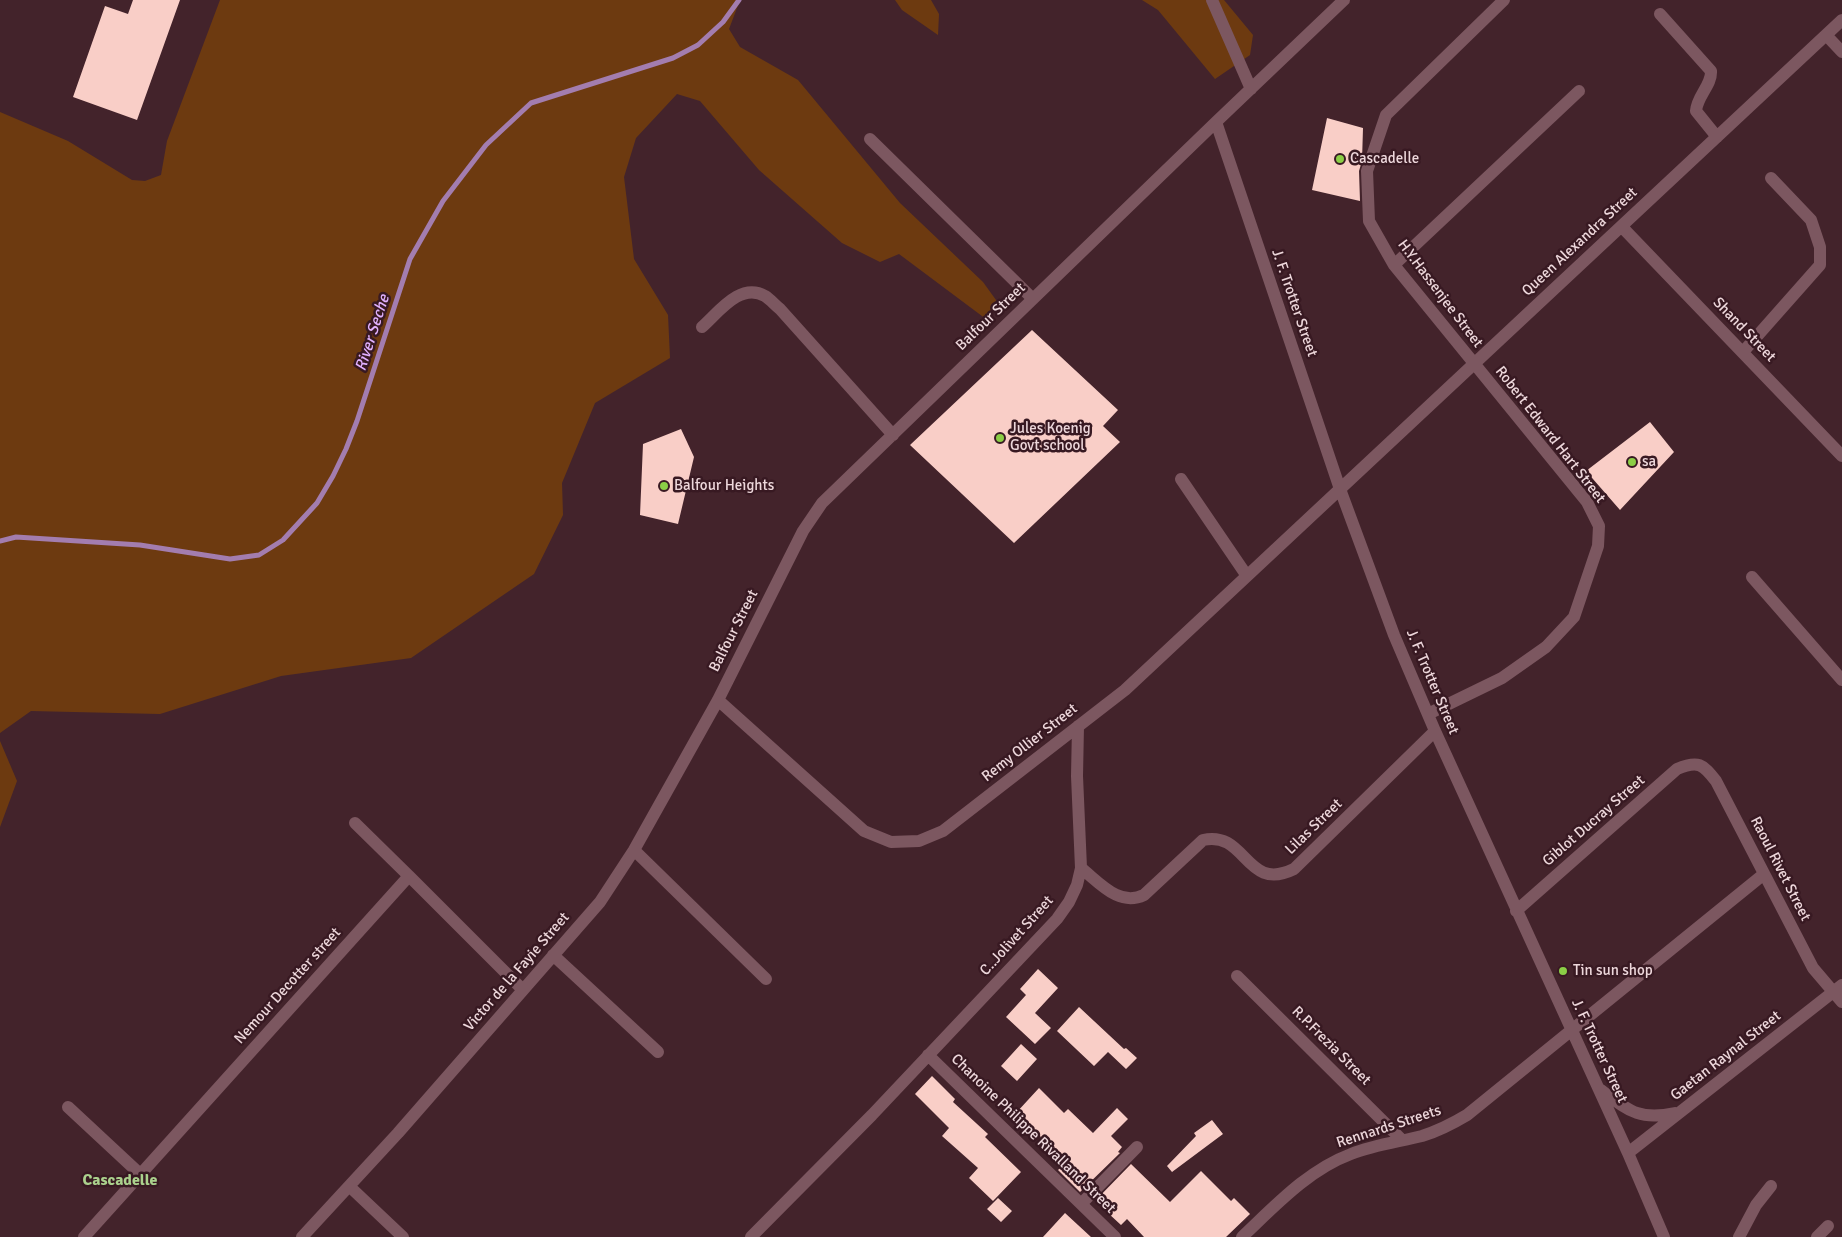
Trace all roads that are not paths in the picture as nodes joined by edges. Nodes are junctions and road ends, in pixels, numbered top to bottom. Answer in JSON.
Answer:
{"nodes":[{"id":1,"x":1212,"y":0,"type":"edge"},
{"id":2,"x":1344,"y":0,"type":"edge"},
{"id":3,"x":1504,"y":0,"type":"edge"},
{"id":4,"x":1660,"y":14,"type":"dead end"},
{"id":5,"x":1842,"y":20,"type":"edge"},
{"id":6,"x":1826,"y":35,"type":"junction"},
{"id":7,"x":1842,"y":52,"type":"edge"},
{"id":8,"x":1250,"y":89,"type":"junction"},
{"id":9,"x":1579,"y":91,"type":"dead end"},
{"id":10,"x":1216,"y":122,"type":"junction"},
{"id":11,"x":1717,"y":137,"type":"junction"},
{"id":12,"x":870,"y":139,"type":"dead end"},
{"id":13,"x":1771,"y":178,"type":"dead end"},
{"id":14,"x":1622,"y":226,"type":"junction"},
{"id":15,"x":1394,"y":265,"type":"junction"},
{"id":16,"x":1033,"y":299,"type":"junction"},
{"id":17,"x":702,"y":327,"type":"dead end"},
{"id":18,"x":1743,"y":352,"type":"junction"},
{"id":19,"x":1473,"y":363,"type":"junction"},
{"id":20,"x":893,"y":435,"type":"junction"},
{"id":21,"x":1842,"y":456,"type":"edge"},
{"id":22,"x":1182,"y":479,"type":"dead end"},
{"id":23,"x":1340,"y":489,"type":"junction"},
{"id":24,"x":1247,"y":576,"type":"junction"},
{"id":25,"x":1752,"y":577,"type":"dead end"},
{"id":26,"x":1842,"y":680,"type":"edge"},
{"id":27,"x":718,"y":700,"type":"junction"},
{"id":28,"x":1428,"y":714,"type":"junction"},
{"id":29,"x":1078,"y":726,"type":"junction"},
{"id":30,"x":1435,"y":731,"type":"junction"},
{"id":31,"x":1697,"y":763,"type":"joint"},
{"id":32,"x":355,"y":824,"type":"dead end"},
{"id":33,"x":634,"y":850,"type":"junction"},
{"id":34,"x":1081,"y":868,"type":"junction"},
{"id":35,"x":1764,"y":874,"type":"junction"},
{"id":36,"x":409,"y":876,"type":"junction"},
{"id":37,"x":1516,"y":911,"type":"junction"},
{"id":38,"x":554,"y":955,"type":"junction"},
{"id":39,"x":1237,"y":976,"type":"dead end"},
{"id":40,"x":766,"y":979,"type":"dead end"},
{"id":41,"x":523,"y":990,"type":"junction"},
{"id":42,"x":1839,"y":993,"type":"edge"},
{"id":43,"x":1571,"y":1031,"type":"junction"},
{"id":44,"x":658,"y":1052,"type":"dead end"},
{"id":45,"x":928,"y":1055,"type":"junction"},
{"id":46,"x":1598,"y":1088,"type":"junction"},
{"id":47,"x":68,"y":1107,"type":"dead end"},
{"id":48,"x":1680,"y":1112,"type":"junction"},
{"id":49,"x":1402,"y":1140,"type":"junction"},
{"id":50,"x":1137,"y":1147,"type":"dead end"},
{"id":51,"x":1628,"y":1153,"type":"junction"},
{"id":52,"x":140,"y":1174,"type":"junction"},
{"id":53,"x":349,"y":1186,"type":"junction"},
{"id":54,"x":1771,"y":1186,"type":"dead end"},
{"id":55,"x":1081,"y":1204,"type":"junction"},
{"id":56,"x":1828,"y":1226,"type":"dead end"},
{"id":57,"x":84,"y":1237,"type":"edge"},
{"id":58,"x":302,"y":1237,"type":"edge"},
{"id":59,"x":403,"y":1237,"type":"edge"},
{"id":60,"x":751,"y":1237,"type":"edge"},
{"id":61,"x":1115,"y":1237,"type":"edge"},
{"id":62,"x":1242,"y":1237,"type":"edge"},
{"id":63,"x":1664,"y":1237,"type":"edge"},
{"id":64,"x":1739,"y":1237,"type":"edge"},
{"id":65,"x":1817,"y":1237,"type":"edge"}],
"edges":[{"from":1,"to":8,"type":"street"},
{"from":2,"to":8,"type":"street","name":"Balfour Street"},
{"from":3,"to":15,"type":"street","name":"H.Y.Hassenjee Street"},
{"from":4,"to":11,"type":"street"},
{"from":5,"to":6,"type":"street","name":"Queen Alexandra Street"},
{"from":6,"to":7,"type":"street"},
{"from":6,"to":11,"type":"street","name":"Queen Alexandra Street"},
{"from":8,"to":10,"type":"street","name":"Balfour Street"},
{"from":9,"to":15,"type":"street"},
{"from":10,"to":16,"type":"street","name":"Balfour Street"},
{"from":10,"to":23,"type":"street","name":"J. F. Trotter Street"},
{"from":11,"to":14,"type":"street","name":"Queen Alexandra Street"},
{"from":12,"to":16,"type":"street"},
{"from":13,"to":18,"type":"street"},
{"from":14,"to":18,"type":"street","name":"Shand Street"},
{"from":14,"to":19,"type":"street","name":"Queen Alexandra Street"},
{"from":15,"to":19,"type":"street","name":"H.Y.Hassenjee Street"},
{"from":16,"to":20,"type":"street","name":"Balfour Street"},
{"from":17,"to":20,"type":"street"},
{"from":18,"to":21,"type":"street","name":"Shand Street"},
{"from":19,"to":23,"type":"street","name":"Queen Alexandra Street"},
{"from":19,"to":28,"type":"street","name":"Robert Edward Hart Street"},
{"from":20,"to":27,"type":"street","name":"Balfour Street"},
{"from":22,"to":24,"type":"street"},
{"from":23,"to":24,"type":"street","name":"Remy Ollier Street"},
{"from":23,"to":28,"type":"street","name":"J. F. Trotter Street"},
{"from":24,"to":29,"type":"street","name":"Remy Ollier Street"},
{"from":25,"to":26,"type":"street"},
{"from":27,"to":29,"type":"street","name":"Remy Ollier Street"},
{"from":27,"to":33,"type":"street","name":"Victor de la Fayie Street"},
{"from":28,"to":30,"type":"street","name":"J. F. Trotter Street"},
{"from":29,"to":34,"type":"street","name":"C..Jolivet Street"},
{"from":30,"to":34,"type":"street","name":"Lilas Street"},
{"from":30,"to":37,"type":"street","name":"J. F. Trotter Street"},
{"from":31,"to":35,"type":"street","name":"Raoul Rivet Street"},
{"from":31,"to":37,"type":"street","name":"Giblot Ducray Street"},
{"from":32,"to":36,"type":"street"},
{"from":33,"to":38,"type":"street","name":"Victor de la Fayie Street"},
{"from":33,"to":40,"type":"street"},
{"from":34,"to":45,"type":"street","name":"C..Jolivet Street"},
{"from":35,"to":42,"type":"street","name":"Raoul Rivet Street"},
{"from":35,"to":43,"type":"street","name":"Rennards Streets"},
{"from":36,"to":41,"type":"street"},
{"from":36,"to":52,"type":"street","name":"Nemour Decotter street"},
{"from":37,"to":43,"type":"street","name":"J. F. Trotter Street"},
{"from":38,"to":41,"type":"street","name":"Victor de la Fayie Street"},
{"from":38,"to":44,"type":"street"},
{"from":39,"to":49,"type":"street","name":"R.P.Frezia Street"},
{"from":41,"to":53,"type":"street","name":"Victor de la Fayie Street"},
{"from":42,"to":48,"type":"street","name":"Gaetan Raynal Street"},
{"from":43,"to":46,"type":"street","name":"J. F. Trotter Street"},
{"from":43,"to":49,"type":"street","name":"Rennards Streets"},
{"from":45,"to":55,"type":"street","name":"Chanoine Philippe Rivalland Street"},
{"from":45,"to":60,"type":"street","name":"C..Jolivet Street"},
{"from":46,"to":48,"type":"street"},
{"from":46,"to":51,"type":"street","name":"J. F. Trotter Street"},
{"from":47,"to":52,"type":"street"},
{"from":48,"to":51,"type":"street","name":"Gaetan Raynal Street"},
{"from":49,"to":62,"type":"street","name":"Rennards Streets"},
{"from":50,"to":55,"type":"street"},
{"from":51,"to":63,"type":"street","name":"J. F. Trotter Street"},
{"from":52,"to":57,"type":"street","name":"Nemour Decotter street"},
{"from":53,"to":58,"type":"street","name":"Victor de la Fayie Street"},
{"from":53,"to":59,"type":"street"},
{"from":54,"to":64,"type":"street"},
{"from":55,"to":61,"type":"street","name":"Chanoine Philippe Rivalland Street"},
{"from":56,"to":65,"type":"street"}]}
